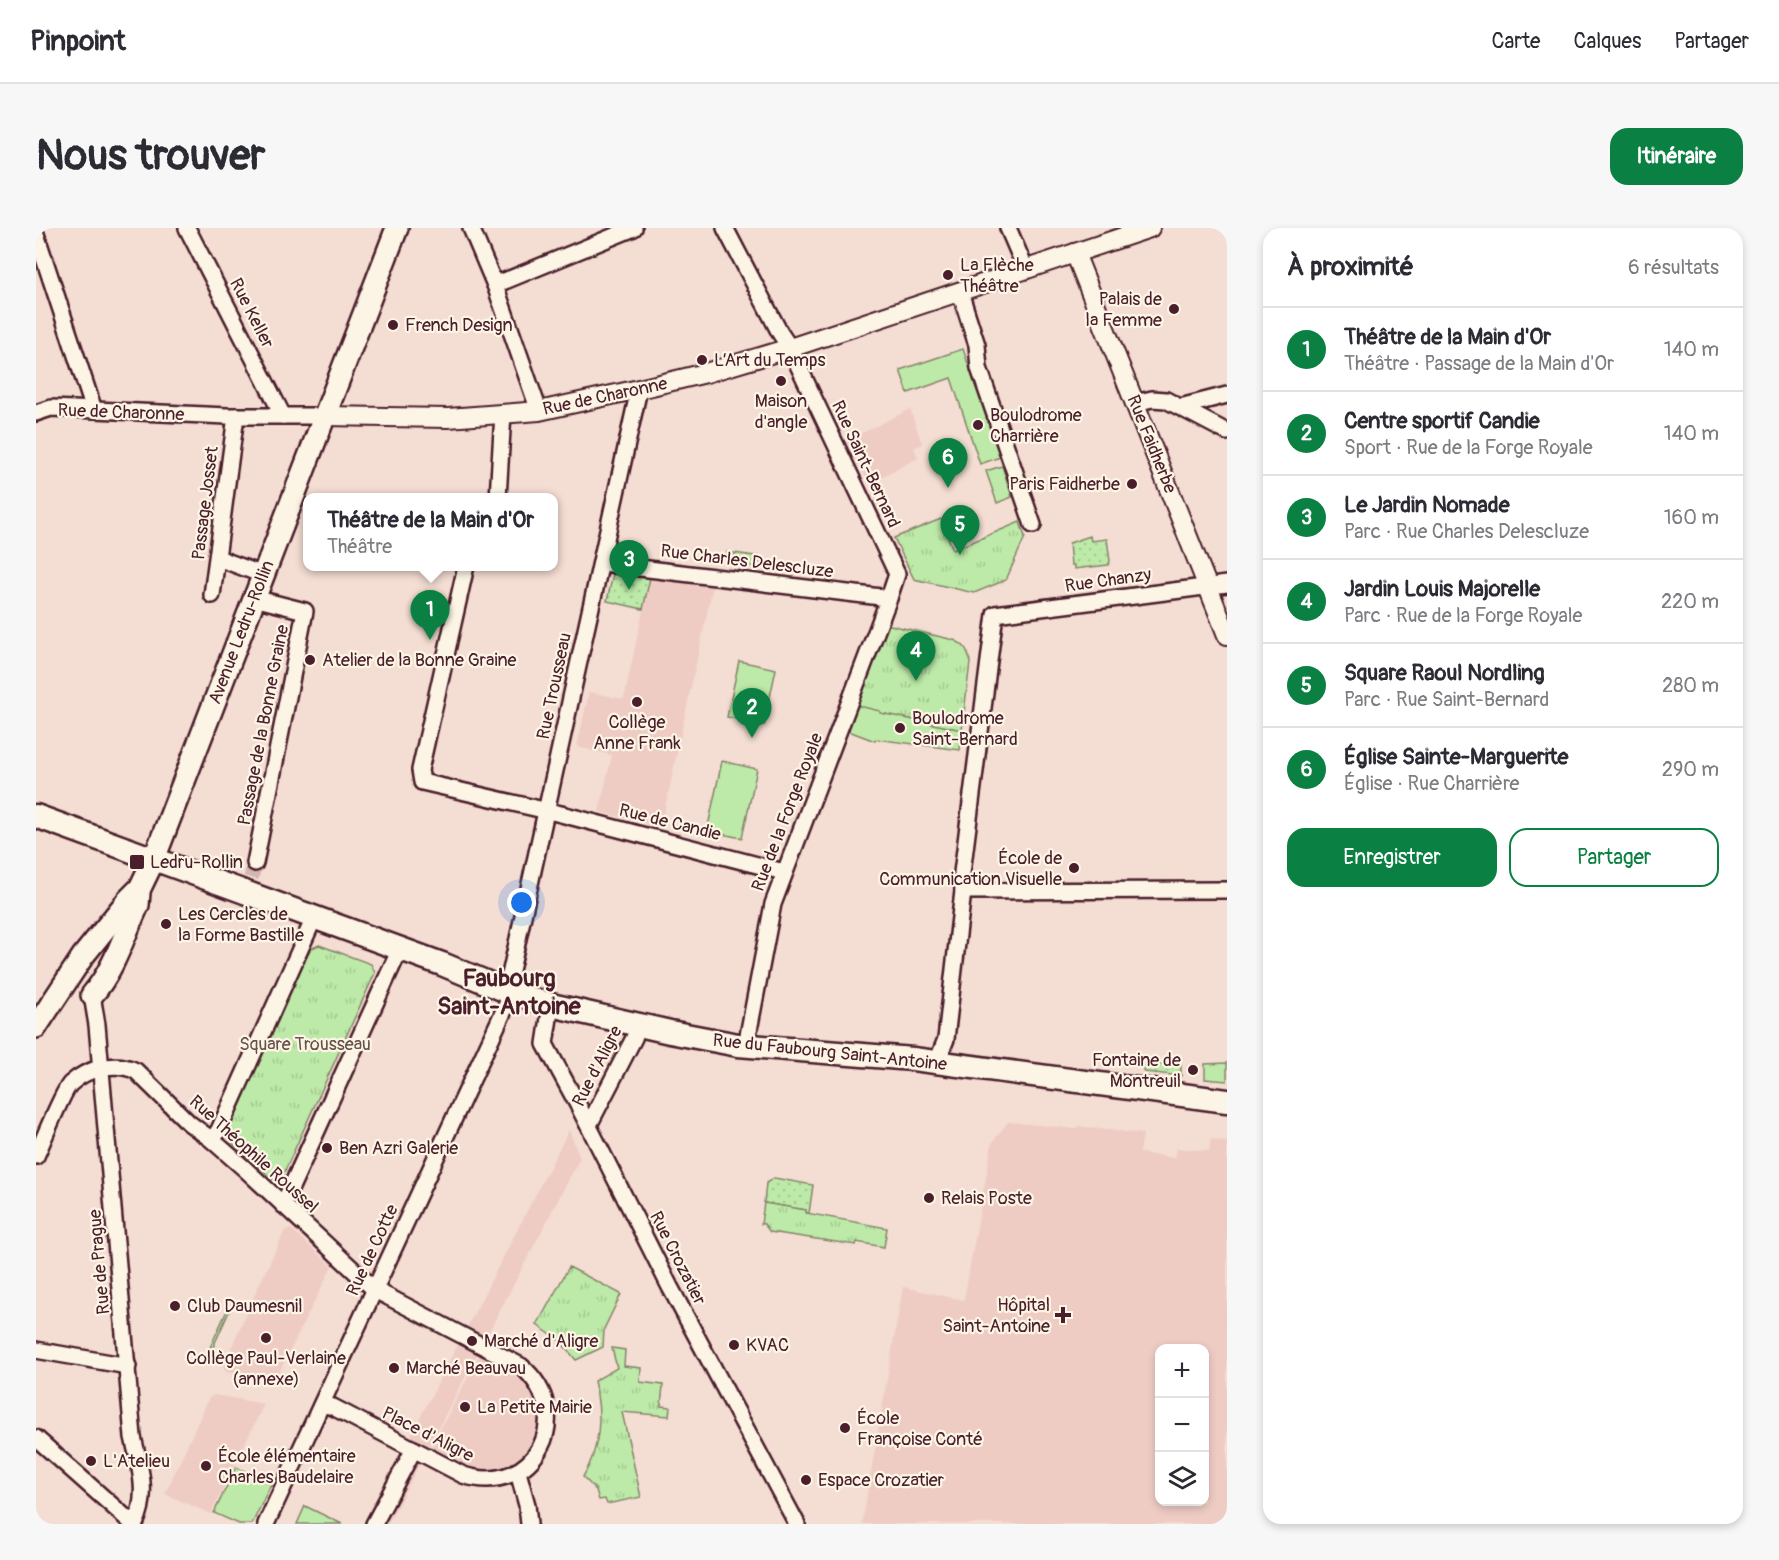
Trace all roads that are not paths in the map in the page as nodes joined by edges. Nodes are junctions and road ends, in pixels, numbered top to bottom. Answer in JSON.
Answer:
{"nodes":[{"id":1,"x":187,"y":228,"type":"edge"},
{"id":2,"x":397,"y":228,"type":"edge"},
{"id":3,"x":471,"y":228,"type":"edge"},
{"id":4,"x":634,"y":228,"type":"edge"},
{"id":5,"x":725,"y":228,"type":"edge"},
{"id":6,"x":1008,"y":228,"type":"edge"},
{"id":7,"x":1150,"y":228,"type":"edge"},
{"id":8,"x":1122,"y":232,"type":"edge"},
{"id":9,"x":36,"y":234,"type":"edge"},
{"id":10,"x":1076,"y":253,"type":"junction"},
{"id":11,"x":1026,"y":270,"type":"junction"},
{"id":12,"x":495,"y":285,"type":"junction"},
{"id":13,"x":960,"y":292,"type":"junction"},
{"id":14,"x":790,"y":348,"type":"junction"},
{"id":15,"x":639,"y":389,"type":"junction"},
{"id":16,"x":1227,"y":395,"type":"edge"},
{"id":17,"x":1135,"y":403,"type":"junction"},
{"id":18,"x":1180,"y":407,"type":"junction"},
{"id":19,"x":94,"y":410,"type":"junction"},
{"id":20,"x":539,"y":411,"type":"junction"},
{"id":21,"x":36,"y":413,"type":"edge"},
{"id":22,"x":503,"y":413,"type":"junction"},
{"id":23,"x":236,"y":416,"type":"junction"},
{"id":24,"x":283,"y":416,"type":"junction"},
{"id":25,"x":324,"y":416,"type":"junction"},
{"id":26,"x":1227,"y":432,"type":"edge"},
{"id":27,"x":498,"y":493,"type":"edge"},
{"id":28,"x":1033,"y":525,"type":"dead end"},
{"id":29,"x":218,"y":558,"type":"junction"},
{"id":30,"x":601,"y":562,"type":"junction"},
{"id":31,"x":465,"y":571,"type":"edge"},
{"id":32,"x":263,"y":575,"type":"junction"},
{"id":33,"x":1227,"y":584,"type":"edge"},
{"id":34,"x":1208,"y":586,"type":"junction"},
{"id":35,"x":212,"y":595,"type":"dead end"},
{"id":36,"x":254,"y":598,"type":"junction"},
{"id":37,"x":889,"y":598,"type":"junction"},
{"id":38,"x":1227,"y":635,"type":"edge"},
{"id":39,"x":547,"y":811,"type":"junction"},
{"id":40,"x":36,"y":816,"type":"edge"},
{"id":41,"x":154,"y":859,"type":"junction"},
{"id":42,"x":255,"y":863,"type":"tunnel mouth"},
{"id":43,"x":784,"y":873,"type":"junction"},
{"id":44,"x":140,"y":888,"type":"junction"},
{"id":45,"x":1227,"y":890,"type":"edge"},
{"id":46,"x":963,"y":891,"type":"junction"},
{"id":47,"x":314,"y":918,"type":"junction"},
{"id":48,"x":400,"y":949,"type":"junction"},
{"id":49,"x":80,"y":960,"type":"junction"},
{"id":50,"x":109,"y":970,"type":"junction"},
{"id":51,"x":507,"y":991,"type":"junction"},
{"id":52,"x":92,"y":995,"type":"junction"},
{"id":53,"x":551,"y":1005,"type":"junction"},
{"id":54,"x":41,"y":1021,"type":"edge"},
{"id":55,"x":639,"y":1024,"type":"junction"},
{"id":56,"x":746,"y":1046,"type":"junction"},
{"id":57,"x":937,"y":1062,"type":"junction"},
{"id":58,"x":100,"y":1068,"type":"junction"},
{"id":59,"x":1227,"y":1101,"type":"edge"},
{"id":60,"x":589,"y":1125,"type":"junction"},
{"id":61,"x":212,"y":1140,"type":"junction"},
{"id":62,"x":36,"y":1156,"type":"edge"},
{"id":63,"x":283,"y":1205,"type":"junction"},
{"id":64,"x":375,"y":1290,"type":"junction"},
{"id":65,"x":36,"y":1350,"type":"edge"},
{"id":66,"x":128,"y":1366,"type":"junction"},
{"id":67,"x":322,"y":1404,"type":"junction"},
{"id":68,"x":36,"y":1438,"type":"edge"},
{"id":69,"x":414,"y":1449,"type":"junction"},
{"id":70,"x":518,"y":1472,"type":"junction"},
{"id":71,"x":134,"y":1524,"type":"edge"},
{"id":72,"x":266,"y":1524,"type":"edge"},
{"id":73,"x":374,"y":1524,"type":"edge"},
{"id":74,"x":529,"y":1524,"type":"edge"},
{"id":75,"x":797,"y":1524,"type":"edge"}],
"edges":[{"from":1,"to":24,"type":"street","name":"Rue Keller"},
{"from":2,"to":25,"type":"main road","name":"Avenue Ledru-Rollin"},
{"from":3,"to":12,"type":"street"},
{"from":4,"to":12,"type":"street"},
{"from":5,"to":14,"type":"street","name":"Rue Saint-Bernard"},
{"from":6,"to":11,"type":"street"},
{"from":7,"to":8,"type":"street","name":"Rue de Charonne"},
{"from":8,"to":10,"type":"street","name":"Rue de Charonne"},
{"from":9,"to":19,"type":"street"},
{"from":10,"to":11,"type":"street","name":"Rue de Charonne"},
{"from":10,"to":17,"type":"street","name":"Rue Faidherbe"},
{"from":11,"to":13,"type":"street","name":"Rue de Charonne"},
{"from":12,"to":20,"type":"street"},
{"from":13,"to":14,"type":"street","name":"Rue de Charonne"},
{"from":13,"to":28,"type":"street"},
{"from":14,"to":15,"type":"street","name":"Rue de Charonne"},
{"from":14,"to":37,"type":"street","name":"Rue Saint-Bernard"},
{"from":15,"to":20,"type":"street","name":"Rue de Charonne"},
{"from":15,"to":30,"type":"street","name":"Rue Trousseau"},
{"from":16,"to":18,"type":"street"},
{"from":17,"to":18,"type":"street"},
{"from":17,"to":34,"type":"street","name":"Rue Faidherbe"},
{"from":18,"to":26,"type":"street"},
{"from":19,"to":21,"type":"street","name":"Rue de Charonne"},
{"from":19,"to":23,"type":"street","name":"Rue de Charonne"},
{"from":20,"to":22,"type":"street","name":"Rue de Charonne"},
{"from":22,"to":25,"type":"street","name":"Rue de Charonne"},
{"from":22,"to":27,"type":"street"},
{"from":23,"to":24,"type":"street","name":"Rue de Charonne"},
{"from":23,"to":29,"type":"street","name":"Passage Josset"},
{"from":24,"to":25,"type":"street","name":"Rue de Charonne"},
{"from":25,"to":32,"type":"main road","name":"Avenue Ledru-Rollin"},
{"from":29,"to":32,"type":"street"},
{"from":29,"to":35,"type":"street","name":"Passage Josset"},
{"from":30,"to":37,"type":"street","name":"Rue Charles Delescluze"},
{"from":30,"to":39,"type":"street","name":"Rue Trousseau"},
{"from":31,"to":39,"type":"street","name":"Rue de Candie"},
{"from":32,"to":36,"type":"main road","name":"Avenue Ledru-Rollin"},
{"from":33,"to":34,"type":"street","name":"Rue Chanzy"},
{"from":34,"to":38,"type":"street","name":"Rue Faidherbe"},
{"from":34,"to":46,"type":"street","name":"Rue Chanzy"},
{"from":36,"to":41,"type":"main road","name":"Avenue Ledru-Rollin"},
{"from":36,"to":42,"type":"street","name":"Passage de la Bonne Graine"},
{"from":37,"to":43,"type":"street","name":"Rue de la Forge Royale"},
{"from":39,"to":43,"type":"street","name":"Rue de Candie"},
{"from":39,"to":51,"type":"street","name":"Rue Trousseau"},
{"from":40,"to":41,"type":"main road","name":"Rue du Faubourg Saint-Antoine"},
{"from":41,"to":44,"type":"main road","name":"Avenue Ledru-Rollin"},
{"from":41,"to":47,"type":"main road","name":"Rue du Faubourg Saint-Antoine"},
{"from":43,"to":56,"type":"street","name":"Rue de la Forge Royale"},
{"from":44,"to":49,"type":"main road","name":"Avenue Ledru-Rollin"},
{"from":44,"to":50,"type":"main road"},
{"from":45,"to":46,"type":"street"},
{"from":46,"to":57,"type":"street"},
{"from":47,"to":48,"type":"main road","name":"Rue du Faubourg Saint-Antoine"},
{"from":47,"to":61,"type":"street"},
{"from":48,"to":51,"type":"main road","name":"Rue du Faubourg Saint-Antoine"},
{"from":48,"to":63,"type":"street"},
{"from":49,"to":50,"type":"main road"},
{"from":49,"to":52,"type":"main road"},
{"from":49,"to":54,"type":"main road","name":"Avenue Ledru-Rollin"},
{"from":50,"to":52,"type":"main road"},
{"from":51,"to":53,"type":"main road","name":"Rue du Faubourg Saint-Antoine"},
{"from":51,"to":64,"type":"street","name":"Rue de Cotte"},
{"from":52,"to":54,"type":"main road","name":"Avenue Ledru-Rollin"},
{"from":52,"to":58,"type":"street","name":"Rue de Prague"},
{"from":53,"to":55,"type":"main road","name":"Rue du Faubourg Saint-Antoine"},
{"from":53,"to":60,"type":"street","name":"Rue Crozatier"},
{"from":55,"to":56,"type":"main road","name":"Rue du Faubourg Saint-Antoine"},
{"from":55,"to":60,"type":"street","name":"Rue d'Aligre"},
{"from":56,"to":57,"type":"main road","name":"Rue du Faubourg Saint-Antoine"},
{"from":57,"to":59,"type":"main road","name":"Rue du Faubourg Saint-Antoine"},
{"from":58,"to":61,"type":"street","name":"Rue Théophile Roussel"},
{"from":58,"to":62,"type":"street"},
{"from":58,"to":66,"type":"street","name":"Rue de Prague"},
{"from":60,"to":75,"type":"street","name":"Rue Crozatier"},
{"from":61,"to":63,"type":"street","name":"Rue Théophile Roussel"},
{"from":63,"to":64,"type":"street","name":"Rue Théophile Roussel"},
{"from":64,"to":67,"type":"street","name":"Rue de Cotte"},
{"from":64,"to":70,"type":"street"},
{"from":65,"to":66,"type":"street"},
{"from":66,"to":71,"type":"street","name":"Rue de Prague"},
{"from":67,"to":69,"type":"street","name":"Place d'Aligre"},
{"from":67,"to":72,"type":"street","name":"Rue de Cotte"},
{"from":68,"to":71,"type":"street"},
{"from":69,"to":70,"type":"street","name":"Place d'Aligre"},
{"from":69,"to":73,"type":"street"},
{"from":70,"to":74,"type":"street"}]}
